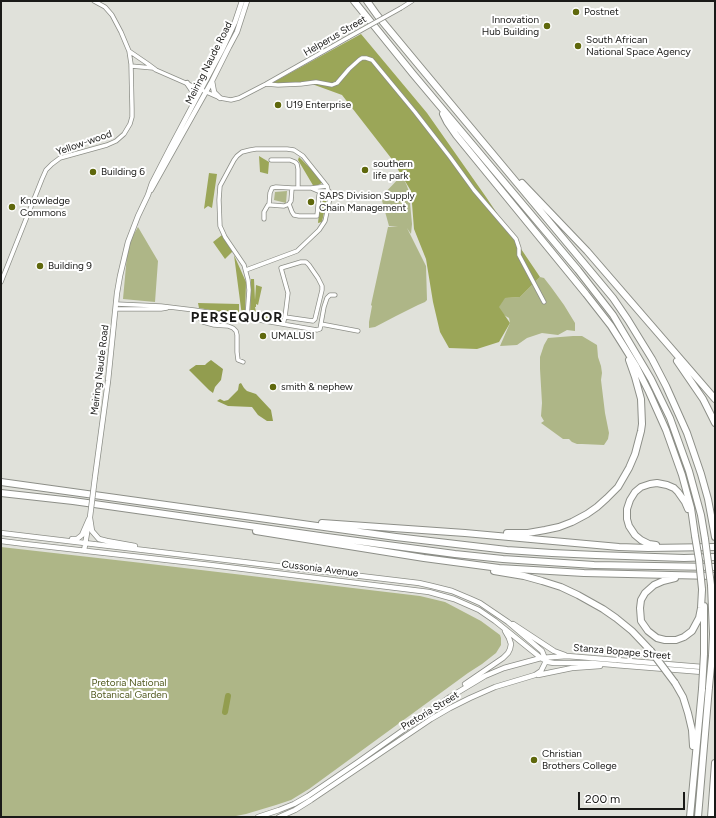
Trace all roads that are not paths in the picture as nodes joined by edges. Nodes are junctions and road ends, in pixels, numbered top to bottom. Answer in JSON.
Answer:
{"nodes":[{"id":1,"x":94,"y":1,"type":"edge"},
{"id":2,"x":242,"y":1,"type":"edge"},
{"id":3,"x":247,"y":1,"type":"edge"},
{"id":4,"x":354,"y":1,"type":"edge"},
{"id":5,"x":367,"y":1,"type":"edge"},
{"id":6,"x":412,"y":1,"type":"edge"},
{"id":7,"x":129,"y":51,"type":"junction"},
{"id":8,"x":132,"y":66,"type":"junction"},
{"id":9,"x":153,"y":68,"type":"junction"},
{"id":10,"x":212,"y":81,"type":"junction"},
{"id":11,"x":187,"y":83,"type":"junction"},
{"id":12,"x":266,"y":84,"type":"junction"},
{"id":13,"x":204,"y":90,"type":"junction"},
{"id":14,"x":220,"y":98,"type":"junction"},
{"id":15,"x":452,"y":105,"type":"junction"},
{"id":16,"x":192,"y":107,"type":"junction"},
{"id":17,"x":440,"y":107,"type":"junction"},
{"id":18,"x":271,"y":160,"type":"dead end"},
{"id":19,"x":327,"y":186,"type":"junction"},
{"id":20,"x":292,"y":188,"type":"junction"},
{"id":21,"x":298,"y":188,"type":"junction"},
{"id":22,"x":311,"y":188,"type":"junction"},
{"id":23,"x":329,"y":190,"type":"junction"},
{"id":24,"x":148,"y":195,"type":"junction"},
{"id":25,"x":319,"y":195,"type":"dead end"},
{"id":26,"x":289,"y":204,"type":"junction"},
{"id":27,"x":269,"y":205,"type":"junction"},
{"id":28,"x":264,"y":219,"type":"dead end"},
{"id":29,"x":278,"y":259,"type":"junction"},
{"id":30,"x":281,"y":268,"type":"junction"},
{"id":31,"x":246,"y":270,"type":"junction"},
{"id":32,"x":1,"y":282,"type":"edge"},
{"id":33,"x":335,"y":295,"type":"dead end"},
{"id":34,"x":544,"y":302,"type":"dead end"},
{"id":35,"x":116,"y":307,"type":"junction"},
{"id":36,"x":194,"y":312,"type":"dead end"},
{"id":37,"x":642,"y":315,"type":"junction"},
{"id":38,"x":285,"y":317,"type":"junction"},
{"id":39,"x":247,"y":318,"type":"junction"},
{"id":40,"x":608,"y":323,"type":"junction"},
{"id":41,"x":283,"y":324,"type":"junction"},
{"id":42,"x":321,"y":324,"type":"junction"},
{"id":43,"x":358,"y":331,"type":"dead end"},
{"id":44,"x":243,"y":362,"type":"dead end"},
{"id":45,"x":715,"y":399,"type":"edge"},
{"id":46,"x":715,"y":423,"type":"edge"},
{"id":47,"x":1,"y":482,"type":"edge"},
{"id":48,"x":1,"y":493,"type":"edge"},
{"id":49,"x":73,"y":501,"type":"junction"},
{"id":50,"x":232,"y":514,"type":"junction"},
{"id":51,"x":90,"y":517,"type":"junction"},
{"id":52,"x":1,"y":533,"type":"edge"},
{"id":53,"x":465,"y":533,"type":"junction"},
{"id":54,"x":695,"y":535,"type":"junction"},
{"id":55,"x":715,"y":537,"type":"edge"},
{"id":56,"x":57,"y":539,"type":"junction"},
{"id":57,"x":1,"y":541,"type":"edge"},
{"id":58,"x":85,"y":543,"type":"junction"},
{"id":59,"x":698,"y":547,"type":"junction"},
{"id":60,"x":715,"y":547,"type":"edge"},
{"id":61,"x":140,"y":550,"type":"junction"},
{"id":62,"x":84,"y":551,"type":"junction"},
{"id":63,"x":715,"y":557,"type":"edge"},
{"id":64,"x":424,"y":558,"type":"junction"},
{"id":65,"x":715,"y":567,"type":"edge"},
{"id":66,"x":704,"y":576,"type":"junction"},
{"id":67,"x":715,"y":576,"type":"edge"},
{"id":68,"x":702,"y":590,"type":"junction"},
{"id":69,"x":508,"y":622,"type":"junction"},
{"id":70,"x":502,"y":626,"type":"junction"},
{"id":71,"x":567,"y":656,"type":"junction"},
{"id":72,"x":544,"y":659,"type":"junction"},
{"id":73,"x":528,"y":661,"type":"joint"},
{"id":74,"x":616,"y":665,"type":"junction"},
{"id":75,"x":715,"y":668,"type":"edge"},
{"id":76,"x":715,"y":672,"type":"edge"},
{"id":77,"x":535,"y":675,"type":"junction"},
{"id":78,"x":450,"y":697,"type":"junction"},
{"id":79,"x":715,"y":764,"type":"edge"},
{"id":80,"x":692,"y":804,"type":"junction"},
{"id":81,"x":258,"y":817,"type":"edge"},
{"id":82,"x":279,"y":817,"type":"edge"},
{"id":83,"x":690,"y":817,"type":"edge"},
{"id":84,"x":698,"y":817,"type":"edge"},
{"id":85,"x":711,"y":817,"type":"edge"}],
"edges":[{"from":1,"to":7,"type":"street","name":"Yellow-wood"},
{"from":2,"to":13,"type":"main road","name":"Meiring Naude Road"},
{"from":3,"to":10,"type":"main road","name":"Meiring Naude Road"},
{"from":4,"to":17,"type":"highway"},
{"from":5,"to":15,"type":"highway"},
{"from":6,"to":12,"type":"street","name":"Helperus Street","bridge":true},
{"from":7,"to":8,"type":"street","name":"Yellow-wood"},
{"from":7,"to":9,"type":"street"},
{"from":8,"to":9,"type":"street"},
{"from":8,"to":32,"type":"street","name":"Yellow-wood"},
{"from":9,"to":11,"type":"street"},
{"from":10,"to":13,"type":"main road","name":"Meiring Naude Road"},
{"from":10,"to":14,"type":"main road"},
{"from":11,"to":13,"type":"street"},
{"from":11,"to":16,"type":"main road"},
{"from":12,"to":14,"type":"street","name":"Helperus Street"},
{"from":12,"to":34,"type":"street"},
{"from":13,"to":14,"type":"street"},
{"from":13,"to":16,"type":"main road","name":"Meiring Naude Road"},
{"from":13,"to":24,"type":"main road","name":"Meiring Naude Road"},
{"from":15,"to":37,"type":"highway"},
{"from":15,"to":55,"type":"highway"},
{"from":16,"to":24,"type":"main road","name":"Meiring Naude Road"},
{"from":17,"to":40,"type":"highway"},
{"from":17,"to":84,"type":"highway","bridge":true},
{"from":18,"to":21,"type":"street"},
{"from":19,"to":22,"type":"street"},
{"from":19,"to":23,"type":"street"},
{"from":19,"to":31,"type":"street"},
{"from":20,"to":21,"type":"street"},
{"from":20,"to":26,"type":"street"},
{"from":20,"to":27,"type":"street"},
{"from":21,"to":22,"type":"street"},
{"from":22,"to":23,"type":"street"},
{"from":23,"to":29,"type":"street"},
{"from":24,"to":35,"type":"main road","name":"Meiring Naude Road"},
{"from":25,"to":26,"type":"street"},
{"from":26,"to":27,"type":"street"},
{"from":27,"to":28,"type":"street"},
{"from":29,"to":30,"type":"street"},
{"from":29,"to":31,"type":"street"},
{"from":30,"to":38,"type":"street"},
{"from":30,"to":38,"type":"street"},
{"from":31,"to":39,"type":"street"},
{"from":33,"to":42,"type":"street"},
{"from":35,"to":39,"type":"street"},
{"from":35,"to":51,"type":"main road","name":"Meiring Naude Road","bridge":true},
{"from":36,"to":44,"type":"street"},
{"from":37,"to":45,"type":"highway"},
{"from":37,"to":46,"type":"highway"},
{"from":38,"to":41,"type":"street"},
{"from":39,"to":41,"type":"street"},
{"from":40,"to":53,"type":"highway"},
{"from":40,"to":54,"type":"highway"},
{"from":41,"to":42,"type":"street"},
{"from":42,"to":43,"type":"street"},
{"from":47,"to":50,"type":"highway"},
{"from":48,"to":49,"type":"highway"},
{"from":49,"to":64,"type":"highway"},
{"from":49,"to":65,"type":"highway"},
{"from":50,"to":53,"type":"highway"},
{"from":50,"to":63,"type":"highway"},
{"from":51,"to":56,"type":"main road"},
{"from":51,"to":58,"type":"main road","name":"Meiring Naude Road"},
{"from":51,"to":61,"type":"main road"},
{"from":52,"to":56,"type":"main road","name":"Cussonia Avenue"},
{"from":53,"to":59,"type":"highway"},
{"from":54,"to":59,"type":"highway"},
{"from":54,"to":68,"type":"highway","bridge":true},
{"from":56,"to":58,"type":"main road","name":"Cussonia Avenue"},
{"from":57,"to":62,"type":"main road","name":"Cussonia Avenue"},
{"from":58,"to":61,"type":"main road","name":"Cussonia Avenue"},
{"from":58,"to":62,"type":"main road","name":"Meiring Naude Road"},
{"from":59,"to":60,"type":"highway"},
{"from":61,"to":69,"type":"main road","name":"Cussonia Avenue"},
{"from":62,"to":70,"type":"main road","name":"Cussonia Avenue"},
{"from":64,"to":66,"type":"highway"},
{"from":64,"to":80,"type":"highway","bridge":true},
{"from":66,"to":67,"type":"highway"},
{"from":66,"to":68,"type":"highway"},
{"from":68,"to":80,"type":"highway","bridge":true},
{"from":69,"to":71,"type":"main road"},
{"from":69,"to":72,"type":"main road"},
{"from":70,"to":72,"type":"main road","name":"Cussonia Avenue"},
{"from":70,"to":78,"type":"main road"},
{"from":71,"to":72,"type":"main road","name":"Stanza Bopape Street"},
{"from":71,"to":75,"type":"main road","name":"Stanza Bopape Street"},
{"from":72,"to":73,"type":"main road","name":"Stanza Bopape Street"},
{"from":72,"to":74,"type":"main road"},
{"from":72,"to":77,"type":"main road"},
{"from":73,"to":78,"type":"main road","name":"Pretoria Street"},
{"from":74,"to":76,"type":"main road","name":"Stanza Bopape Street"},
{"from":74,"to":77,"type":"main road","name":"Stanza Bopape Street"},
{"from":77,"to":82,"type":"main road","name":"Pretoria Street"},
{"from":78,"to":81,"type":"main road","name":"Pretoria Street"},
{"from":79,"to":85,"type":"highway"},
{"from":80,"to":83,"type":"highway"}]}
